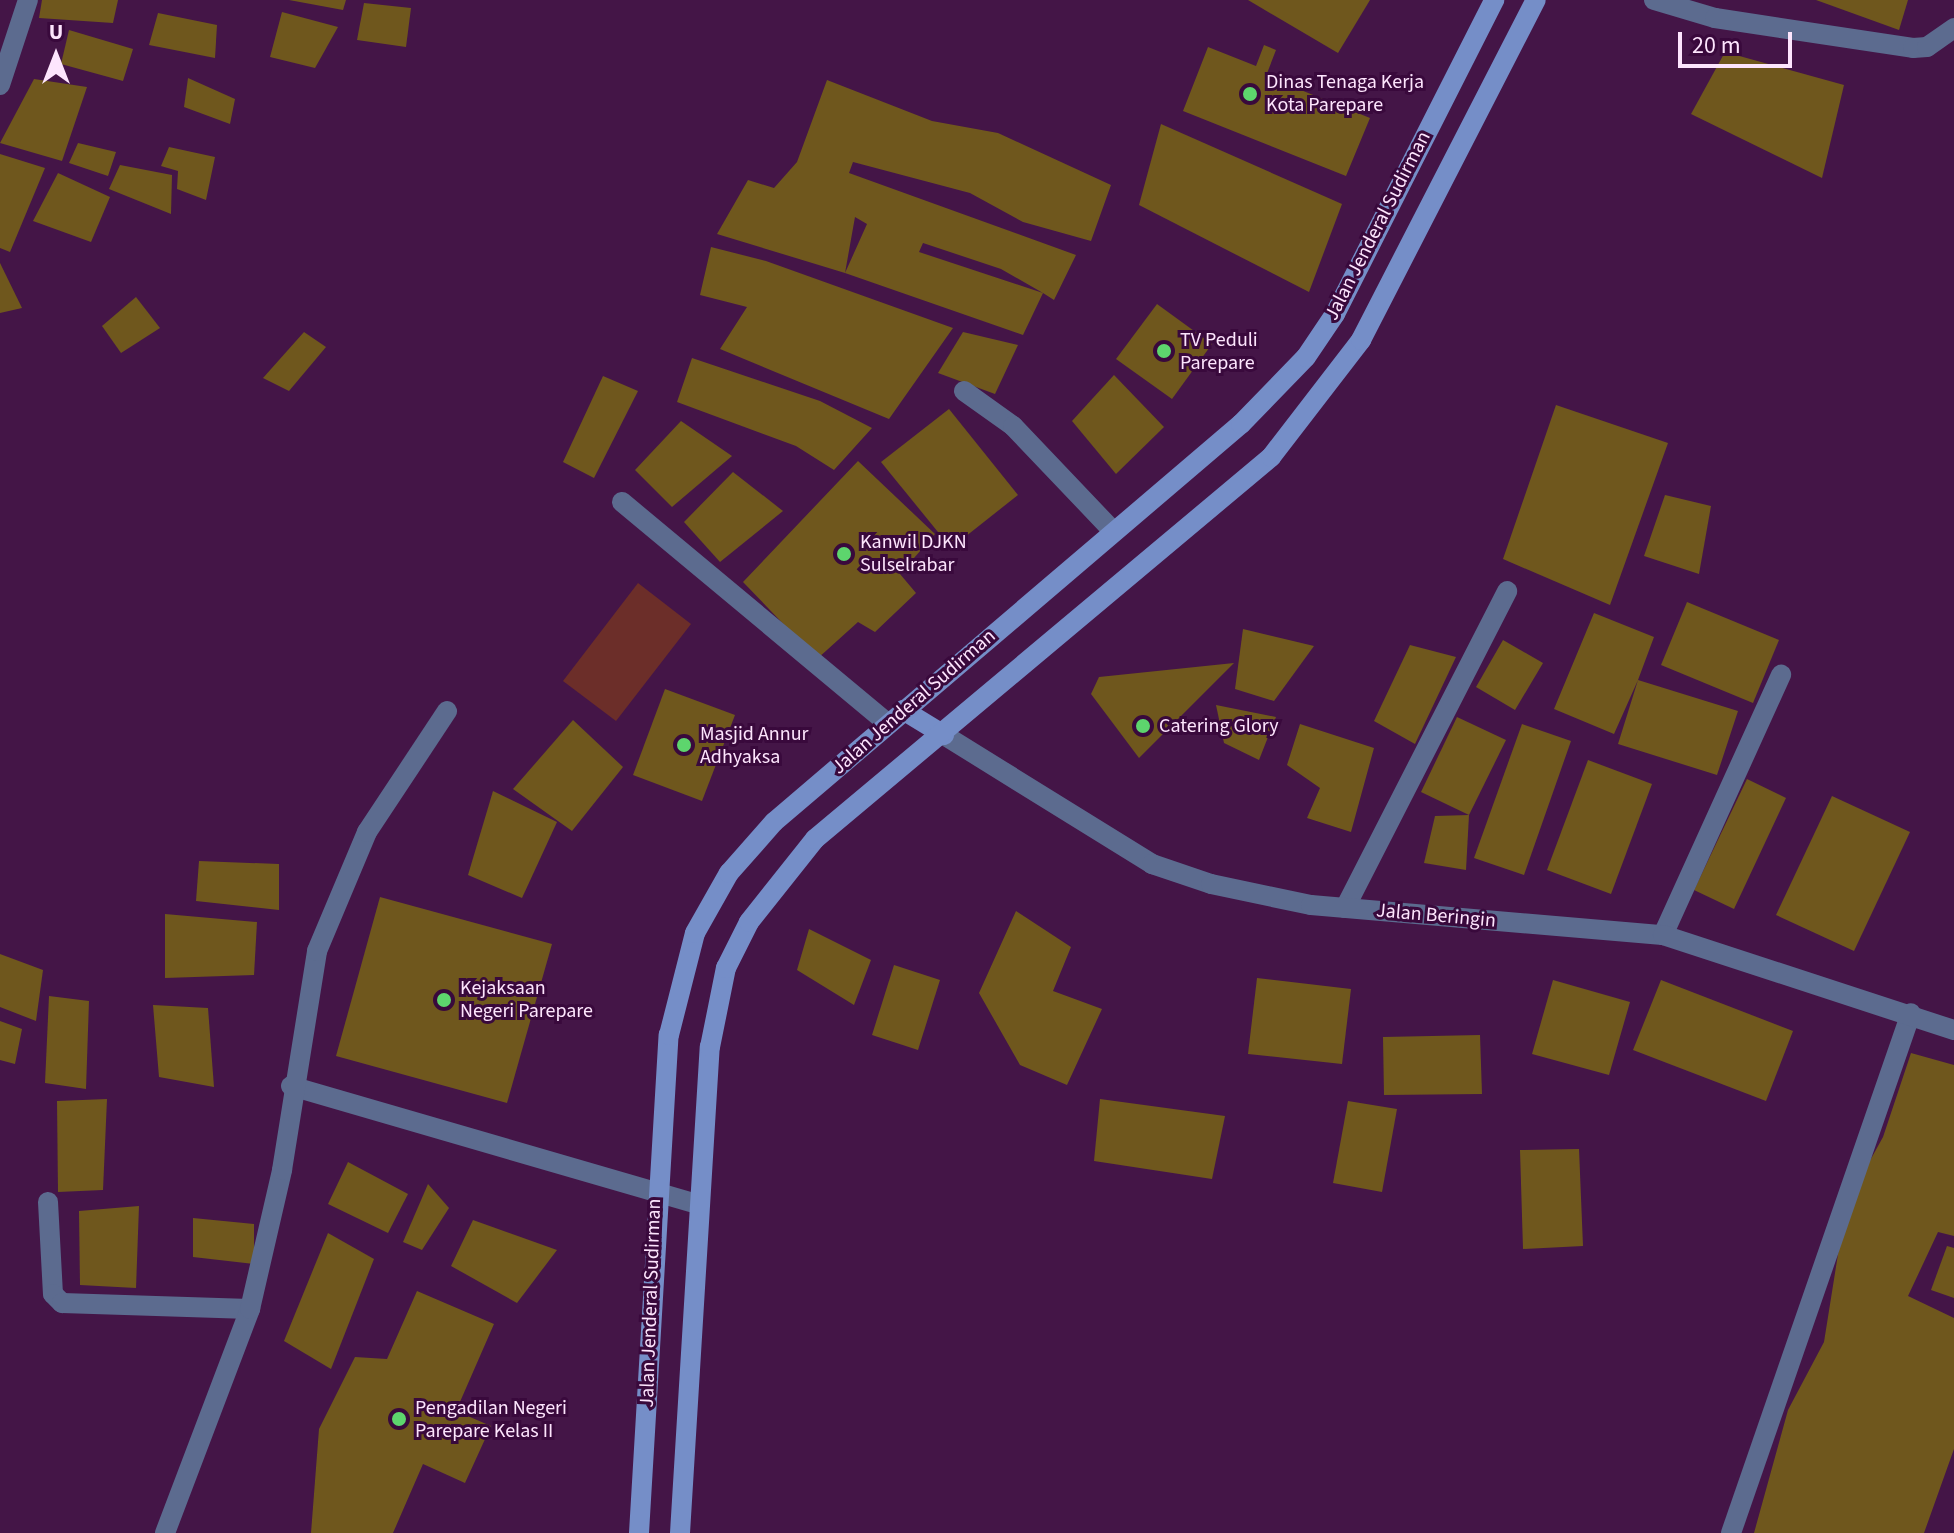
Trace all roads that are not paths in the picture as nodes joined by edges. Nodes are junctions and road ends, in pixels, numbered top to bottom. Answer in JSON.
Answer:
{"nodes":[{"id":1,"x":28,"y":0,"type":"edge"},
{"id":2,"x":1494,"y":0,"type":"edge"},
{"id":3,"x":1536,"y":0,"type":"edge"},
{"id":4,"x":1654,"y":0,"type":"edge"},
{"id":5,"x":1954,"y":28,"type":"edge"},
{"id":6,"x":0,"y":85,"type":"edge"},
{"id":7,"x":1306,"y":357,"type":"junction"},
{"id":8,"x":1334,"y":379,"type":"junction"},
{"id":9,"x":964,"y":391,"type":"dead end"},
{"id":10,"x":622,"y":502,"type":"dead end"},
{"id":11,"x":1113,"y":531,"type":"junction"},
{"id":12,"x":1507,"y":591,"type":"dead end"},
{"id":13,"x":1781,"y":675,"type":"dead end"},
{"id":14,"x":447,"y":711,"type":"dead end"},
{"id":15,"x":896,"y":717,"type":"junction"},
{"id":16,"x":944,"y":735,"type":"junction"},
{"id":17,"x":1345,"y":908,"type":"junction"},
{"id":18,"x":1663,"y":935,"type":"junction"},
{"id":19,"x":1911,"y":1013,"type":"junction"},
{"id":20,"x":1954,"y":1030,"type":"edge"},
{"id":21,"x":291,"y":1086,"type":"junction"},
{"id":22,"x":654,"y":1193,"type":"junction"},
{"id":23,"x":48,"y":1202,"type":"dead end"},
{"id":24,"x":696,"y":1204,"type":"junction"},
{"id":25,"x":250,"y":1309,"type":"junction"},
{"id":26,"x":165,"y":1533,"type":"edge"},
{"id":27,"x":639,"y":1533,"type":"edge"},
{"id":28,"x":680,"y":1533,"type":"edge"},
{"id":29,"x":1731,"y":1533,"type":"edge"}],
"edges":[{"from":1,"to":6,"type":"street"},
{"from":2,"to":7,"type":"main road","name":"Jalan Jenderal Sudirman"},
{"from":3,"to":8,"type":"main road","name":"Jalan Jenderal Sudirman"},
{"from":4,"to":5,"type":"street"},
{"from":7,"to":8,"type":"main road"},
{"from":7,"to":11,"type":"main road","name":"Jalan Jenderal Sudirman"},
{"from":8,"to":16,"type":"main road","name":"Jalan Jenderal Sudirman"},
{"from":9,"to":11,"type":"street"},
{"from":10,"to":15,"type":"street"},
{"from":11,"to":15,"type":"main road","name":"Jalan Jenderal Sudirman"},
{"from":12,"to":17,"type":"street"},
{"from":13,"to":18,"type":"street"},
{"from":14,"to":21,"type":"street"},
{"from":15,"to":16,"type":"main road"},
{"from":15,"to":22,"type":"main road","name":"Jalan Jenderal Sudirman"},
{"from":16,"to":17,"type":"street","name":"Jalan Beringin"},
{"from":16,"to":24,"type":"main road","name":"Jalan Jenderal Sudirman"},
{"from":17,"to":18,"type":"street","name":"Jalan Beringin"},
{"from":18,"to":19,"type":"street","name":"Jalan Beringin"},
{"from":19,"to":20,"type":"street","name":"Jalan Beringin"},
{"from":19,"to":29,"type":"street"},
{"from":21,"to":22,"type":"street"},
{"from":21,"to":25,"type":"street"},
{"from":22,"to":24,"type":"street"},
{"from":22,"to":27,"type":"main road","name":"Jalan Jenderal Sudirman"},
{"from":23,"to":25,"type":"street"},
{"from":24,"to":28,"type":"main road","name":"Jalan Jenderal Sudirman"},
{"from":25,"to":26,"type":"street"}]}
